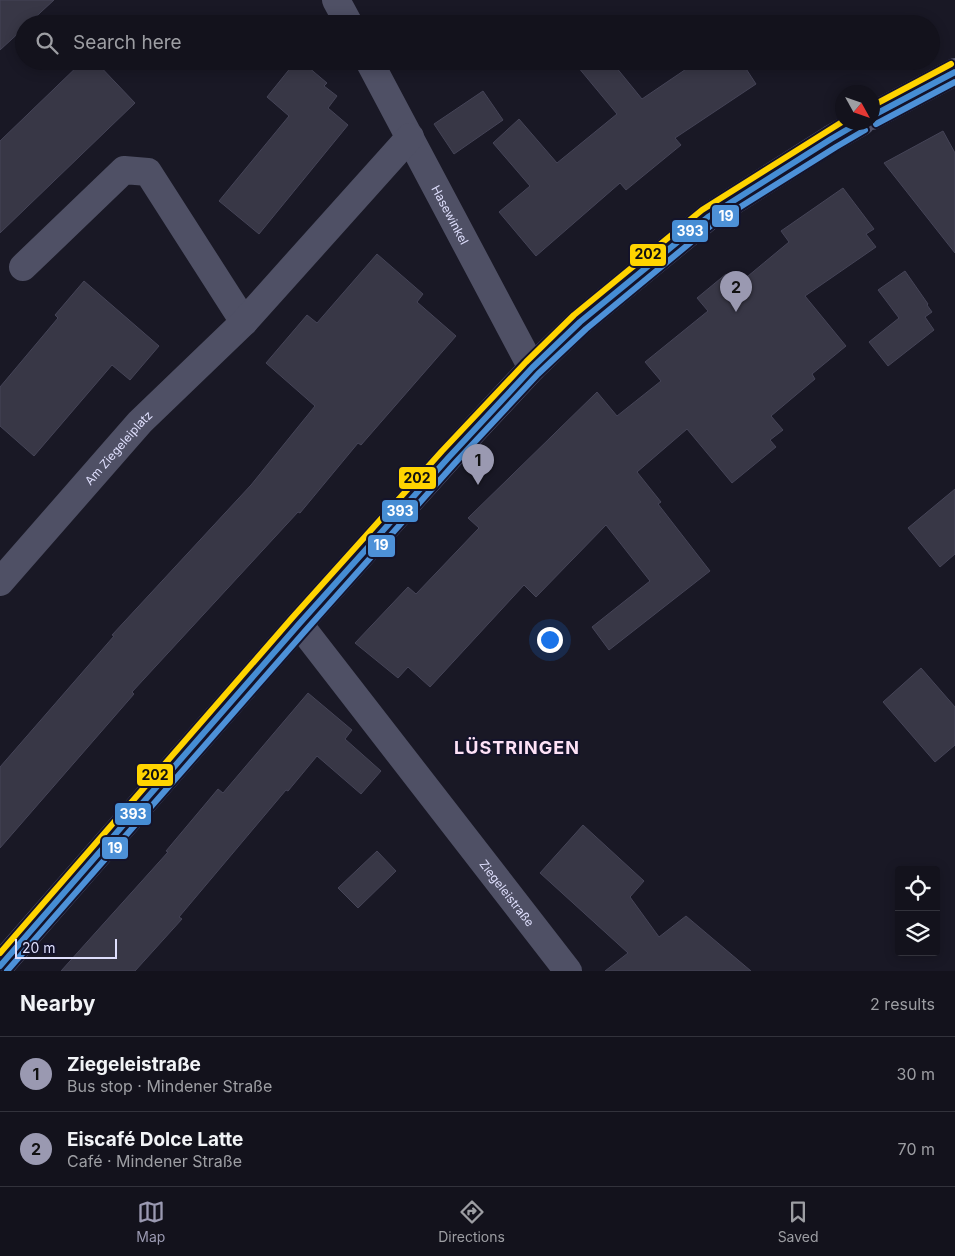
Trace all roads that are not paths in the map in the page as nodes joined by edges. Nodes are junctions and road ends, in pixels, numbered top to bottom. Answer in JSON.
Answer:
{"nodes":[{"id":1,"x":336,"y":0,"type":"edge"},
{"id":2,"x":344,"y":15,"type":"edge"},
{"id":3,"x":374,"y":70,"type":"edge"},
{"id":4,"x":955,"y":72,"type":"edge"},
{"id":5,"x":880,"y":112,"type":"edge"},
{"id":6,"x":847,"y":130,"type":"edge"},
{"id":7,"x":410,"y":137,"type":"junction"},
{"id":8,"x":23,"y":267,"type":"dead end"},
{"id":9,"x":244,"y":322,"type":"junction"},
{"id":10,"x":532,"y":368,"type":"junction"},
{"id":11,"x":0,"y":582,"type":"edge"},
{"id":12,"x":299,"y":624,"type":"junction"},
{"id":13,"x":0,"y":966,"type":"edge"},
{"id":14,"x":568,"y":971,"type":"edge"}],
"edges":[{"from":1,"to":2,"type":"street"},
{"from":3,"to":7,"type":"street","name":"Hasewinkel"},
{"from":4,"to":5,"type":"main road"},
{"from":6,"to":10,"type":"main road"},
{"from":7,"to":9,"type":"street","name":"Am Ziegeleiplatz"},
{"from":7,"to":10,"type":"street","name":"Hasewinkel"},
{"from":8,"to":9,"type":"street"},
{"from":9,"to":11,"type":"street","name":"Am Ziegeleiplatz"},
{"from":10,"to":12,"type":"main road"},
{"from":12,"to":13,"type":"main road"},
{"from":12,"to":14,"type":"street","name":"Ziegeleistraße"}]}
